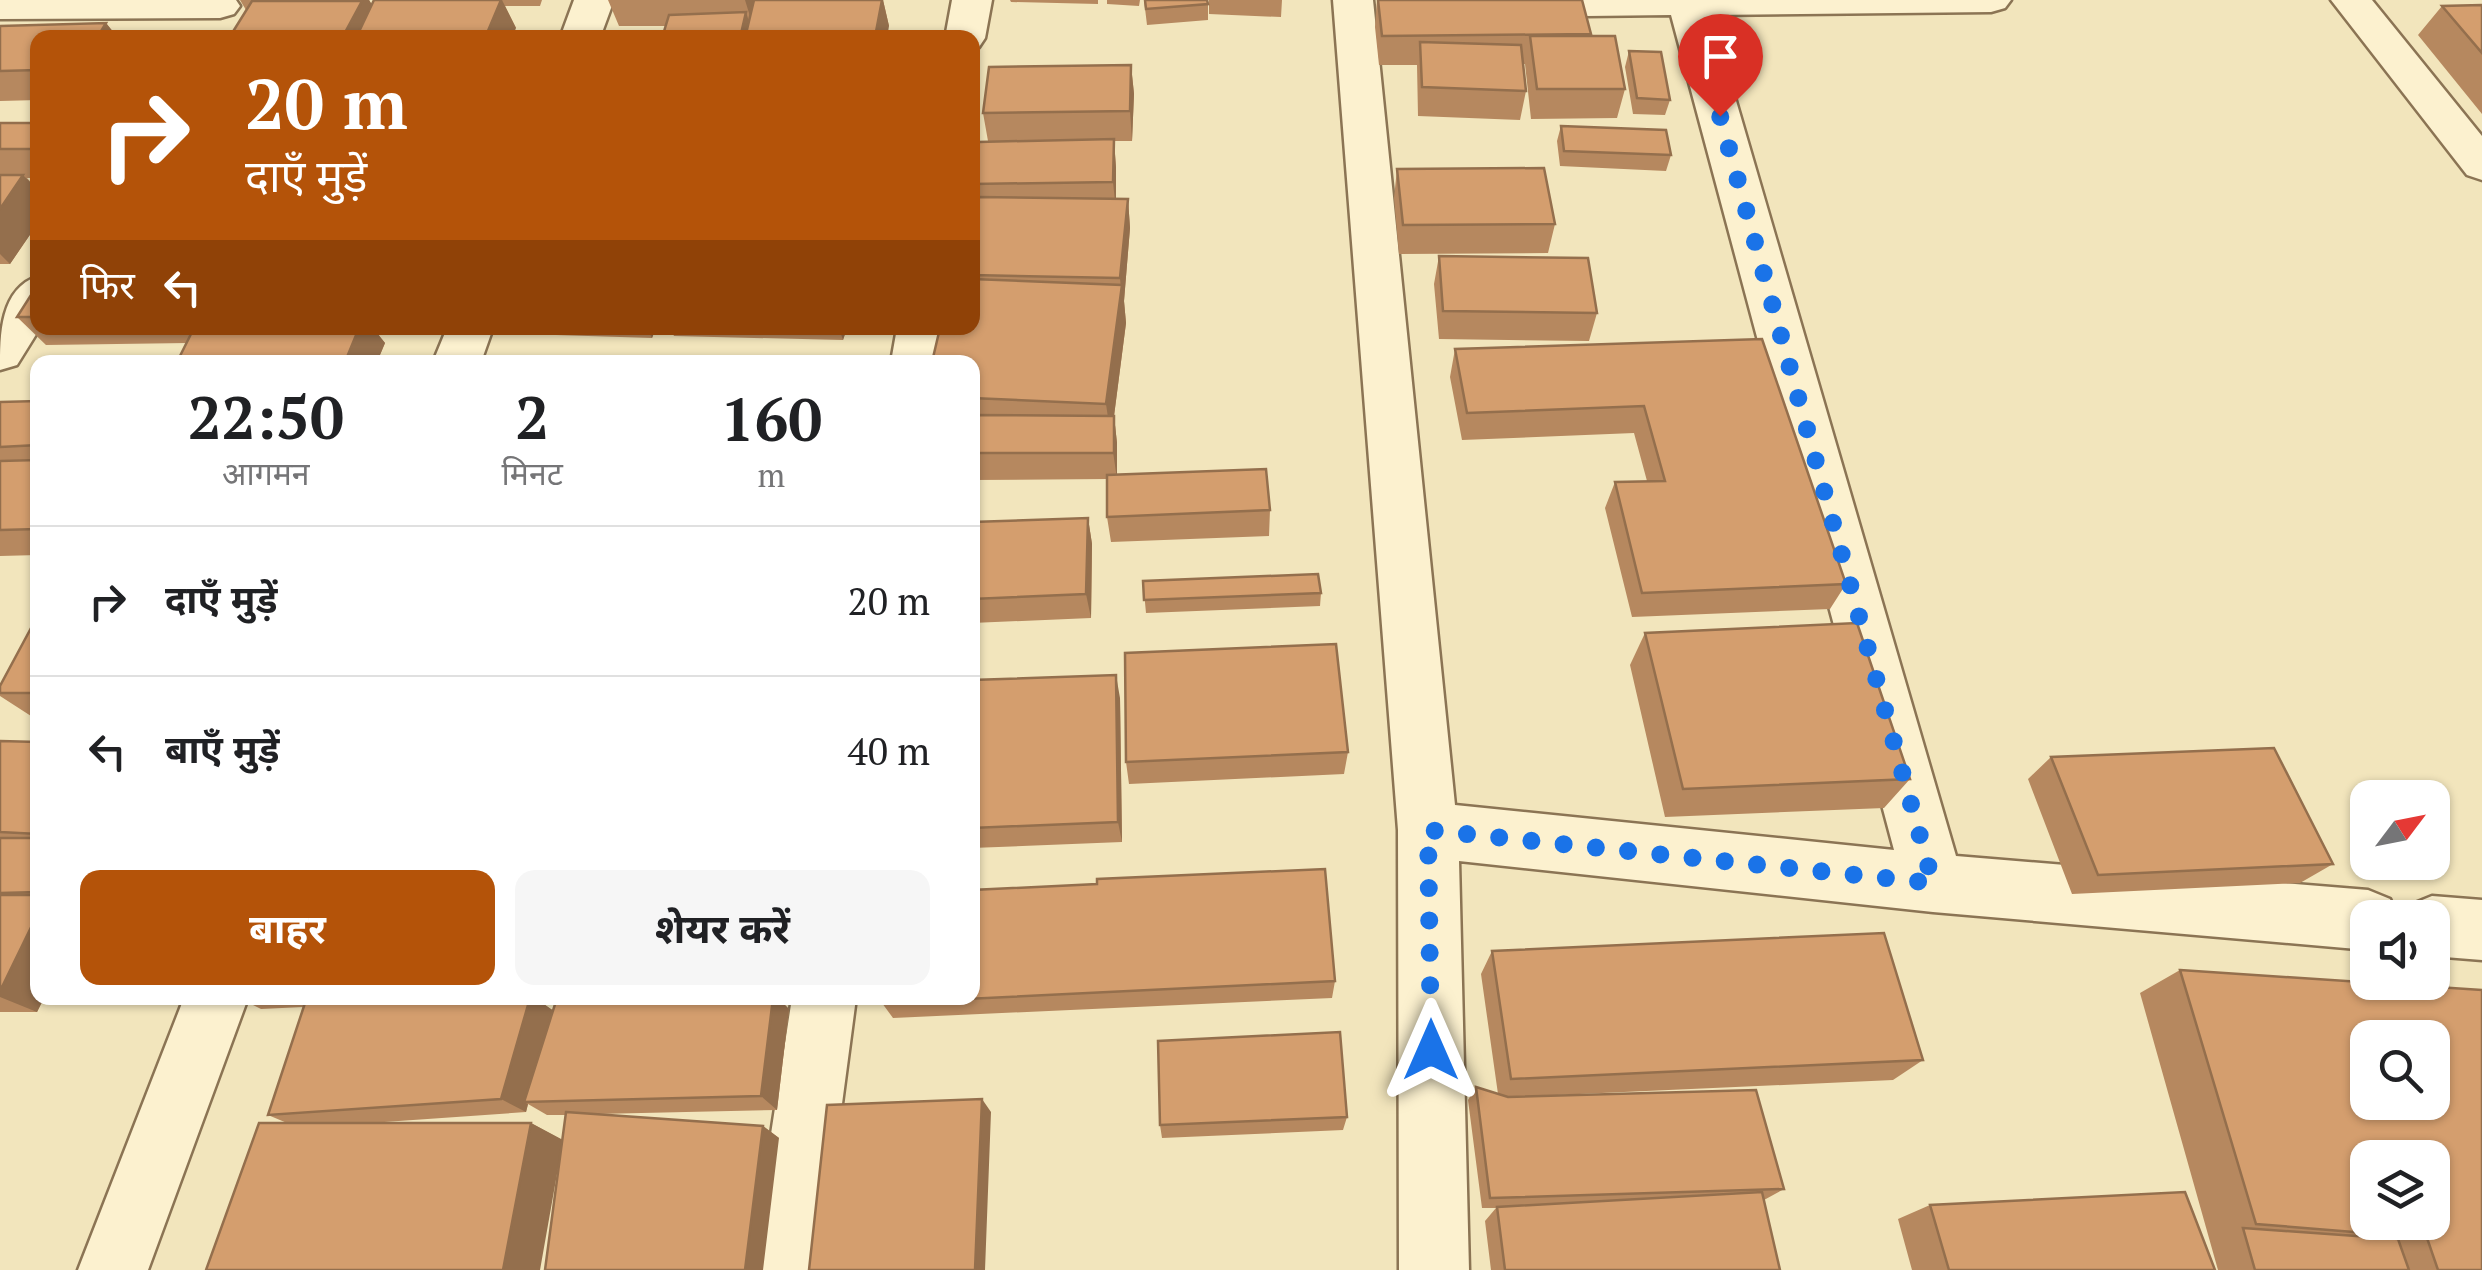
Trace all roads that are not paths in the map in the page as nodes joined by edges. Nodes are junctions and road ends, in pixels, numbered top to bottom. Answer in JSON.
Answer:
{"nodes":[{"id":1,"x":594,"y":0,"type":"edge"},
{"id":2,"x":972,"y":0,"type":"edge"},
{"id":3,"x":1992,"y":0,"type":"edge"},
{"id":4,"x":2351,"y":0,"type":"edge"},
{"id":5,"x":1687,"y":1,"type":"edge"},
{"id":6,"x":1367,"y":5,"type":"edge"},
{"id":7,"x":1472,"y":6,"type":"edge"},
{"id":8,"x":0,"y":7,"type":"edge"},
{"id":9,"x":215,"y":14,"type":"edge"},
{"id":10,"x":583,"y":30,"type":"edge"},
{"id":11,"x":966,"y":30,"type":"edge"},
{"id":12,"x":2482,"y":165,"type":"edge"},
{"id":13,"x":30,"y":305,"type":"edge"},
{"id":14,"x":0,"y":352,"type":"edge"},
{"id":15,"x":1428,"y":830,"type":"junction"},
{"id":16,"x":1933,"y":883,"type":"junction"},
{"id":17,"x":2350,"y":918,"type":"edge"},
{"id":18,"x":2450,"y":927,"type":"edge"},
{"id":19,"x":2482,"y":930,"type":"edge"},
{"id":20,"x":213,"y":1005,"type":"edge"},
{"id":21,"x":823,"y":1005,"type":"edge"},
{"id":22,"x":113,"y":1270,"type":"edge"},
{"id":23,"x":785,"y":1270,"type":"edge"},
{"id":24,"x":1434,"y":1270,"type":"edge"}],
"edges":[{"from":1,"to":10,"type":"street"},
{"from":2,"to":11,"type":"street"},
{"from":3,"to":5,"type":"street"},
{"from":4,"to":12,"type":"street"},
{"from":5,"to":7,"type":"street"},
{"from":5,"to":16,"type":"street"},
{"from":6,"to":15,"type":"street"},
{"from":8,"to":9,"type":"street"},
{"from":13,"to":14,"type":"street"},
{"from":15,"to":16,"type":"street"},
{"from":15,"to":24,"type":"street"},
{"from":16,"to":17,"type":"street"},
{"from":18,"to":19,"type":"street"},
{"from":20,"to":22,"type":"street"},
{"from":21,"to":23,"type":"street"}]}
